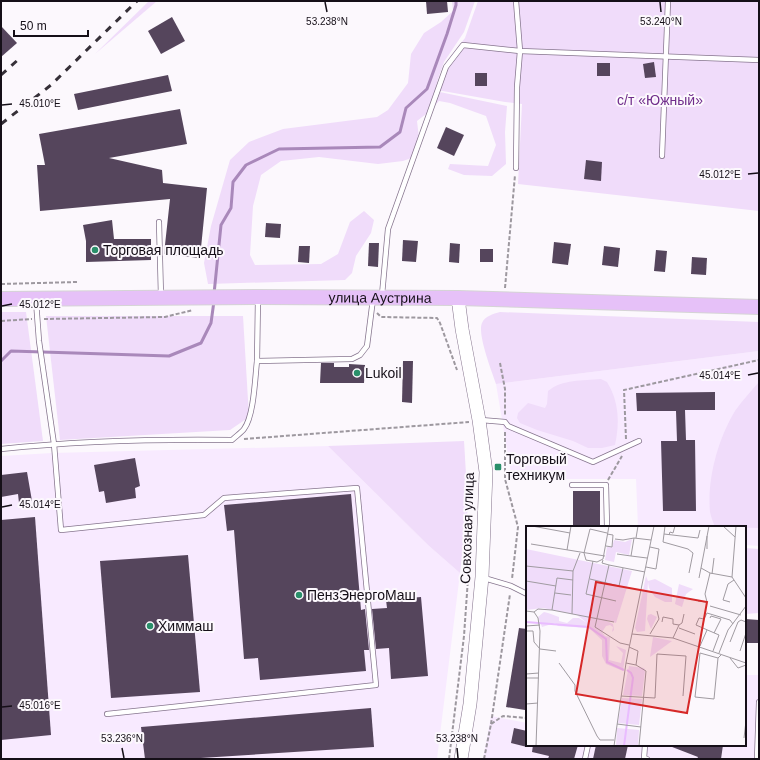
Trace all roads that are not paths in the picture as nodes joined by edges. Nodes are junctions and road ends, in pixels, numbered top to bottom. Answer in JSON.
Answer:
{"nodes":[{"id":1,"x":516,"y":1,"type":"edge"},
{"id":2,"x":668,"y":1,"type":"edge"},
{"id":3,"x":520,"y":51,"type":"junction"},
{"id":4,"x":665,"y":57,"type":"junction"},
{"id":5,"x":759,"y":60,"type":"edge"},
{"id":6,"x":662,"y":156,"type":"dead end"},
{"id":7,"x":516,"y":168,"type":"road end"},
{"id":8,"x":159,"y":222,"type":"dead end"},
{"id":9,"x":258,"y":297,"type":"junction"},
{"id":10,"x":161,"y":298,"type":"junction"},
{"id":11,"x":458,"y":298,"type":"junction"},
{"id":12,"x":1,"y":299,"type":"edge"},
{"id":13,"x":36,"y":299,"type":"junction"},
{"id":14,"x":376,"y":301,"type":"junction"},
{"id":15,"x":759,"y":307,"type":"edge"},
{"id":16,"x":257,"y":361,"type":"junction"},
{"id":17,"x":474,"y":424,"type":"junction"},
{"id":18,"x":639,"y":441,"type":"dead end"},
{"id":19,"x":54,"y":444,"type":"junction"},
{"id":20,"x":1,"y":449,"type":"edge"},
{"id":21,"x":572,"y":485,"type":"dead end"},
{"id":22,"x":607,"y":526,"type":"edge"},
{"id":23,"x":482,"y":577,"type":"junction"},
{"id":24,"x":526,"y":594,"type":"edge"},
{"id":25,"x":759,"y":702,"type":"edge"},
{"id":26,"x":107,"y":714,"type":"dead end"},
{"id":27,"x":588,"y":746,"type":"edge"},
{"id":28,"x":645,"y":746,"type":"edge"},
{"id":29,"x":461,"y":759,"type":"edge"},
{"id":30,"x":585,"y":759,"type":"edge"},
{"id":31,"x":647,"y":759,"type":"edge"},
{"id":32,"x":757,"y":759,"type":"edge"}],
"edges":[{"from":1,"to":3,"type":"lane"},
{"from":2,"to":4,"type":"lane"},
{"from":3,"to":4,"type":"lane"},
{"from":3,"to":7,"type":"lane"},
{"from":3,"to":14,"type":"lane"},
{"from":4,"to":5,"type":"lane"},
{"from":4,"to":6,"type":"lane"},
{"from":8,"to":10,"type":"lane"},
{"from":9,"to":10,"type":"main road","name":"улица Аустрина"},
{"from":9,"to":14,"type":"main road","name":"улица Аустрина"},
{"from":9,"to":16,"type":"lane"},
{"from":10,"to":13,"type":"main road","name":"улица Аустрина"},
{"from":11,"to":14,"type":"main road","name":"улица Аустрина"},
{"from":11,"to":15,"type":"main road","name":"улица Аустрина"},
{"from":11,"to":17,"type":"main road","name":"Совхозная улица"},
{"from":12,"to":13,"type":"main road","name":"улица Аустрина"},
{"from":13,"to":19,"type":"lane"},
{"from":14,"to":16,"type":"lane"},
{"from":16,"to":19,"type":"lane"},
{"from":17,"to":18,"type":"lane"},
{"from":17,"to":23,"type":"main road","name":"Совхозная улица"},
{"from":19,"to":20,"type":"lane"},
{"from":19,"to":26,"type":"lane"},
{"from":21,"to":22,"type":"lane"},
{"from":23,"to":24,"type":"lane"},
{"from":23,"to":29,"type":"main road","name":"Совхозная улица"},
{"from":25,"to":32,"type":"lane"},
{"from":27,"to":30,"type":"lane"},
{"from":28,"to":31,"type":"lane"}]}
